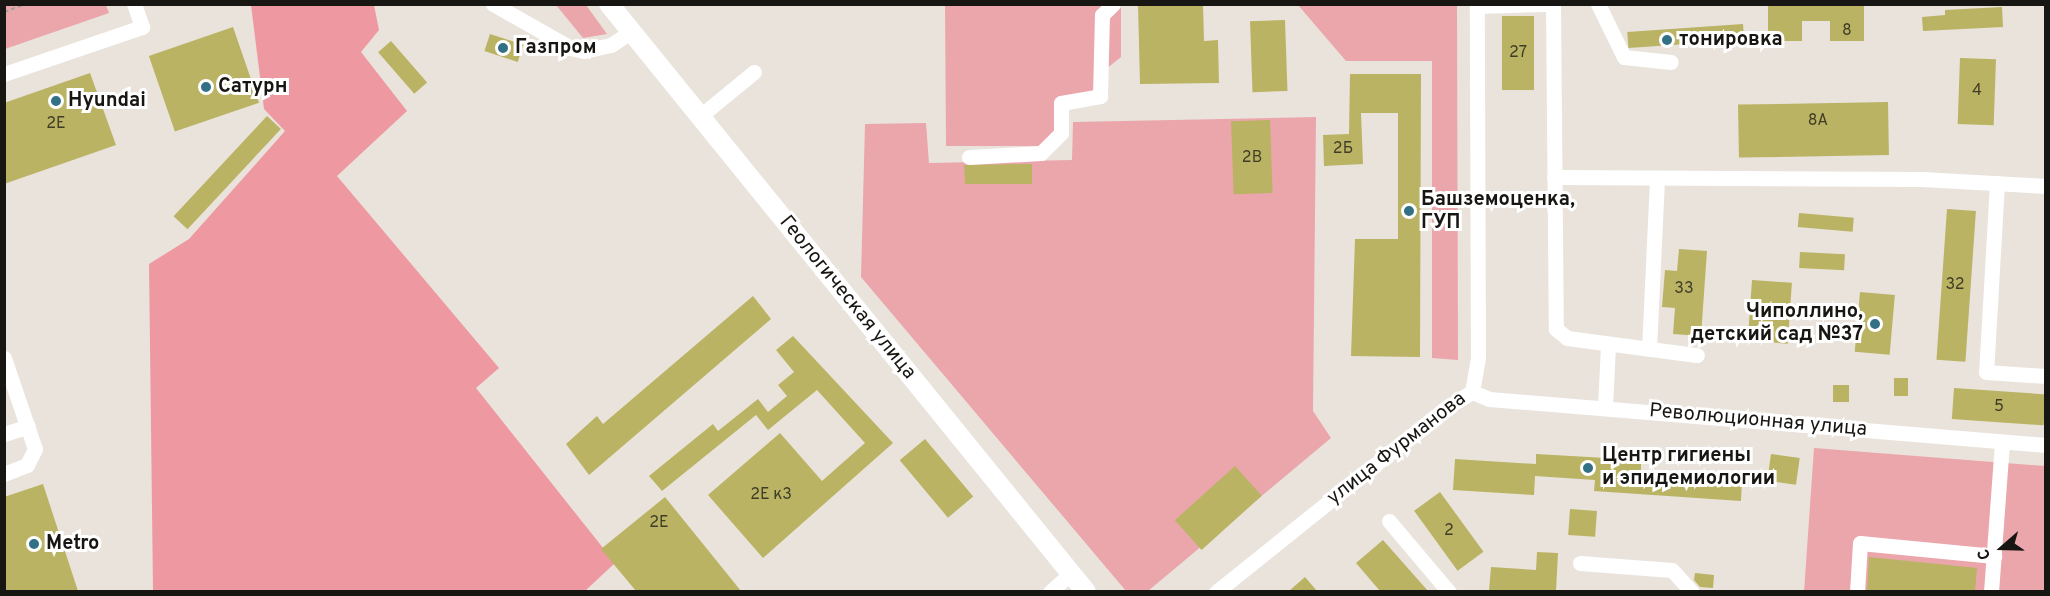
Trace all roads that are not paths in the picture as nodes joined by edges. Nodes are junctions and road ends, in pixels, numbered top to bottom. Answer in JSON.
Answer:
{"nodes":[{"id":1,"x":134,"y":4,"type":"edge"},
{"id":2,"x":493,"y":4,"type":"edge"},
{"id":3,"x":609,"y":4,"type":"edge"},
{"id":4,"x":1113,"y":4,"type":"edge"},
{"id":5,"x":1545,"y":4,"type":"edge"},
{"id":6,"x":1553,"y":4,"type":"edge"},
{"id":7,"x":1598,"y":4,"type":"edge"},
{"id":8,"x":1477,"y":5,"type":"edge"},
{"id":9,"x":630,"y":32,"type":"junction"},
{"id":10,"x":1671,"y":62,"type":"dead end"},
{"id":11,"x":754,"y":72,"type":"dead end"},
{"id":12,"x":4,"y":74,"type":"edge"},
{"id":13,"x":699,"y":117,"type":"junction"},
{"id":14,"x":969,"y":157,"type":"dead end"},
{"id":15,"x":1554,"y":177,"type":"junction"},
{"id":16,"x":1657,"y":178,"type":"junction"},
{"id":17,"x":1997,"y":183,"type":"junction"},
{"id":18,"x":2046,"y":186,"type":"edge"},
{"id":19,"x":1608,"y":344,"type":"junction"},
{"id":20,"x":1649,"y":349,"type":"junction"},
{"id":21,"x":1697,"y":355,"type":"dead end"},
{"id":22,"x":4,"y":357,"type":"edge"},
{"id":23,"x":2046,"y":376,"type":"edge"},
{"id":24,"x":10,"y":392,"type":"edge"},
{"id":25,"x":1472,"y":392,"type":"junction"},
{"id":26,"x":1605,"y":408,"type":"junction"},
{"id":27,"x":28,"y":426,"type":"junction"},
{"id":28,"x":4,"y":434,"type":"edge"},
{"id":29,"x":2002,"y":441,"type":"junction"},
{"id":30,"x":2046,"y":445,"type":"edge"},
{"id":31,"x":4,"y":474,"type":"edge"},
{"id":32,"x":1389,"y":521,"type":"dead end"},
{"id":33,"x":1994,"y":556,"type":"junction"},
{"id":34,"x":1580,"y":563,"type":"dead end"},
{"id":35,"x":1071,"y":573,"type":"junction"},
{"id":36,"x":1050,"y":591,"type":"edge"},
{"id":37,"x":1086,"y":591,"type":"edge"},
{"id":38,"x":1216,"y":591,"type":"edge"},
{"id":39,"x":1449,"y":591,"type":"edge"},
{"id":40,"x":1692,"y":591,"type":"edge"},
{"id":41,"x":1857,"y":591,"type":"edge"},
{"id":42,"x":1991,"y":591,"type":"edge"}],
"edges":[{"from":1,"to":12,"type":"street"},
{"from":2,"to":9,"type":"street"},
{"from":3,"to":9,"type":"main road","name":"Геологическая улица"},
{"from":4,"to":14,"type":"street"},
{"from":5,"to":8,"type":"street"},
{"from":6,"to":15,"type":"street"},
{"from":7,"to":10,"type":"street"},
{"from":8,"to":25,"type":"street","name":"улица Фурманова"},
{"from":9,"to":13,"type":"main road","name":"Геологическая улица"},
{"from":11,"to":13,"type":"street"},
{"from":13,"to":35,"type":"main road","name":"Геологическая улица"},
{"from":15,"to":16,"type":"street"},
{"from":15,"to":19,"type":"street"},
{"from":16,"to":17,"type":"street"},
{"from":16,"to":20,"type":"street"},
{"from":17,"to":18,"type":"street"},
{"from":17,"to":23,"type":"street"},
{"from":19,"to":20,"type":"street"},
{"from":19,"to":26,"type":"street"},
{"from":20,"to":21,"type":"street"},
{"from":22,"to":24,"type":"street"},
{"from":24,"to":27,"type":"street"},
{"from":25,"to":26,"type":"street","name":"Революционная улица"},
{"from":25,"to":38,"type":"street","name":"улица Фурманова"},
{"from":26,"to":29,"type":"street","name":"Революционная улица"},
{"from":27,"to":28,"type":"street"},
{"from":27,"to":31,"type":"street"},
{"from":29,"to":30,"type":"street","name":"Революционная улица"},
{"from":29,"to":33,"type":"street"},
{"from":32,"to":39,"type":"street"},
{"from":33,"to":41,"type":"street"},
{"from":33,"to":42,"type":"street"},
{"from":34,"to":40,"type":"street"},
{"from":35,"to":36,"type":"street"},
{"from":35,"to":37,"type":"main road","name":"Геологическая улица"}]}
